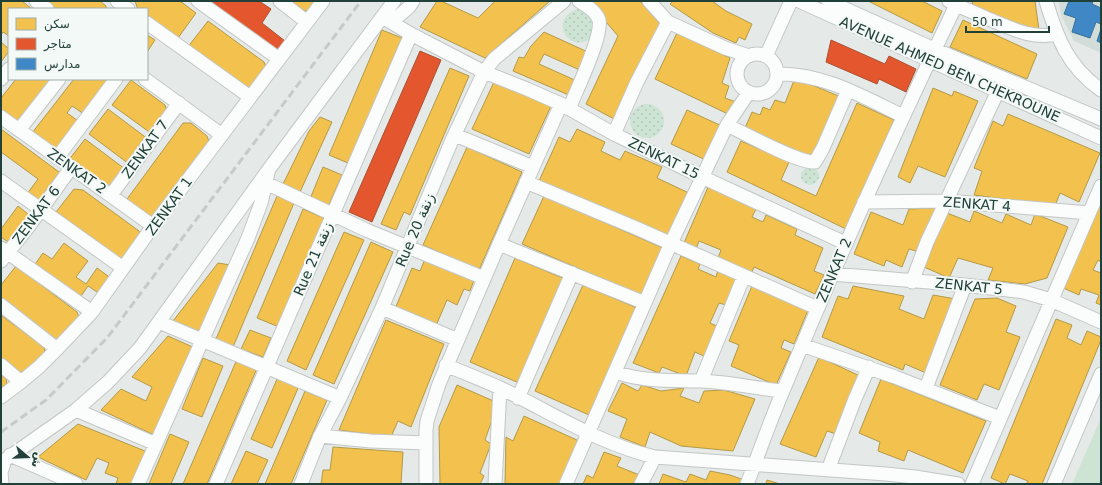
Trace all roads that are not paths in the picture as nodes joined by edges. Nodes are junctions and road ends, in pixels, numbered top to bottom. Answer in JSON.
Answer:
{"nodes":[{"id":1,"x":36,"y":1,"type":"edge"},
{"id":2,"x":198,"y":1,"type":"edge"},
{"id":3,"x":280,"y":1,"type":"edge"},
{"id":4,"x":322,"y":1,"type":"edge"},
{"id":5,"x":394,"y":1,"type":"edge"},
{"id":6,"x":413,"y":1,"type":"edge"},
{"id":7,"x":564,"y":1,"type":"edge"},
{"id":8,"x":579,"y":1,"type":"edge"},
{"id":9,"x":649,"y":1,"type":"edge"},
{"id":10,"x":791,"y":1,"type":"edge"},
{"id":11,"x":799,"y":1,"type":"edge"},
{"id":12,"x":1046,"y":1,"type":"edge"},
{"id":13,"x":833,"y":2,"type":"edge"},
{"id":14,"x":953,"y":2,"type":"edge"},
{"id":15,"x":45,"y":8,"type":"edge"},
{"id":16,"x":387,"y":19,"type":"junction"},
{"id":17,"x":307,"y":22,"type":"junction"},
{"id":18,"x":668,"y":22,"type":"junction"},
{"id":19,"x":148,"y":24,"type":"edge"},
{"id":20,"x":411,"y":34,"type":"junction"},
{"id":21,"x":1057,"y":34,"type":"junction"},
{"id":22,"x":931,"y":55,"type":"junction"},
{"id":23,"x":750,"y":56,"type":"junction"},
{"id":24,"x":766,"y":56,"type":"junction"},
{"id":25,"x":279,"y":59,"type":"junction"},
{"id":26,"x":8,"y":70,"type":"edge"},
{"id":27,"x":484,"y":72,"type":"junction"},
{"id":28,"x":777,"y":74,"type":"junction"},
{"id":29,"x":1,"y":79,"type":"edge"},
{"id":30,"x":57,"y":80,"type":"edge"},
{"id":31,"x":115,"y":80,"type":"edge"},
{"id":32,"x":146,"y":80,"type":"edge"},
{"id":33,"x":848,"y":90,"type":"junction"},
{"id":34,"x":1101,"y":90,"type":"edge"},
{"id":35,"x":998,"y":91,"type":"junction"},
{"id":36,"x":749,"y":92,"type":"junction"},
{"id":37,"x":250,"y":97,"type":"junction"},
{"id":38,"x":179,"y":103,"type":"junction"},
{"id":39,"x":565,"y":107,"type":"junction"},
{"id":40,"x":903,"y":116,"type":"junction"},
{"id":41,"x":1,"y":117,"type":"edge"},
{"id":42,"x":1101,"y":120,"type":"edge"},
{"id":43,"x":727,"y":125,"type":"junction"},
{"id":44,"x":19,"y":130,"type":"junction"},
{"id":45,"x":614,"y":134,"type":"junction"},
{"id":46,"x":222,"y":135,"type":"junction"},
{"id":47,"x":455,"y":135,"type":"junction"},
{"id":48,"x":1101,"y":138,"type":"edge"},
{"id":49,"x":57,"y":158,"type":"junction"},
{"id":50,"x":533,"y":167,"type":"junction"},
{"id":51,"x":71,"y":168,"type":"junction"},
{"id":52,"x":269,"y":169,"type":"junction"},
{"id":53,"x":702,"y":177,"type":"junction"},
{"id":54,"x":1,"y":181,"type":"edge"},
{"id":55,"x":526,"y":182,"type":"junction"},
{"id":56,"x":266,"y":183,"type":"junction"},
{"id":57,"x":1101,"y":186,"type":"edge"},
{"id":58,"x":111,"y":195,"type":"junction"},
{"id":59,"x":947,"y":201,"type":"junction"},
{"id":60,"x":864,"y":202,"type":"junction"},
{"id":61,"x":40,"y":210,"type":"junction"},
{"id":62,"x":1089,"y":213,"type":"junction"},
{"id":63,"x":332,"y":214,"type":"junction"},
{"id":64,"x":153,"y":226,"type":"junction"},
{"id":65,"x":845,"y":242,"type":"junction"},
{"id":66,"x":671,"y":243,"type":"junction"},
{"id":67,"x":499,"y":244,"type":"junction"},
{"id":68,"x":408,"y":247,"type":"junction"},
{"id":69,"x":3,"y":254,"type":"edge"},
{"id":70,"x":123,"y":268,"type":"junction"},
{"id":71,"x":572,"y":273,"type":"junction"},
{"id":72,"x":832,"y":274,"type":"junction"},
{"id":73,"x":744,"y":276,"type":"junction"},
{"id":74,"x":484,"y":278,"type":"junction"},
{"id":75,"x":912,"y":282,"type":"junction"},
{"id":76,"x":965,"y":285,"type":"junction"},
{"id":77,"x":1052,"y":300,"type":"junction"},
{"id":78,"x":645,"y":303,"type":"junction"},
{"id":79,"x":1,"y":304,"type":"edge"},
{"id":80,"x":382,"y":308,"type":"junction"},
{"id":81,"x":817,"y":308,"type":"junction"},
{"id":82,"x":92,"y":312,"type":"junction"},
{"id":83,"x":159,"y":322,"type":"junction"},
{"id":84,"x":1101,"y":322,"type":"edge"},
{"id":85,"x":202,"y":340,"type":"junction"},
{"id":86,"x":458,"y":340,"type":"junction"},
{"id":87,"x":802,"y":345,"type":"junction"},
{"id":88,"x":57,"y":349,"type":"junction"},
{"id":89,"x":1,"y":365,"type":"edge"},
{"id":90,"x":446,"y":365,"type":"junction"},
{"id":91,"x":268,"y":367,"type":"junction"},
{"id":92,"x":869,"y":367,"type":"junction"},
{"id":93,"x":615,"y":372,"type":"junction"},
{"id":94,"x":1101,"y":374,"type":"edge"},
{"id":95,"x":701,"y":381,"type":"junction"},
{"id":96,"x":21,"y":382,"type":"junction"},
{"id":97,"x":500,"y":388,"type":"junction"},
{"id":98,"x":926,"y":388,"type":"junction"},
{"id":99,"x":782,"y":391,"type":"junction"},
{"id":100,"x":1,"y":397,"type":"edge"},
{"id":101,"x":340,"y":398,"type":"junction"},
{"id":102,"x":518,"y":398,"type":"junction"},
{"id":103,"x":76,"y":410,"type":"junction"},
{"id":104,"x":1000,"y":418,"type":"junction"},
{"id":105,"x":588,"y":432,"type":"junction"},
{"id":106,"x":320,"y":436,"type":"junction"},
{"id":107,"x":426,"y":443,"type":"junction"},
{"id":108,"x":156,"y":444,"type":"junction"},
{"id":109,"x":10,"y":455,"type":"junction"},
{"id":110,"x":655,"y":457,"type":"junction"},
{"id":111,"x":755,"y":464,"type":"junction"},
{"id":112,"x":828,"y":470,"type":"junction"},
{"id":113,"x":884,"y":479,"type":"edge"},
{"id":114,"x":2,"y":484,"type":"edge"},
{"id":115,"x":76,"y":484,"type":"edge"},
{"id":116,"x":138,"y":484,"type":"edge"},
{"id":117,"x":216,"y":484,"type":"edge"},
{"id":118,"x":301,"y":484,"type":"edge"},
{"id":119,"x":426,"y":484,"type":"edge"},
{"id":120,"x":495,"y":484,"type":"edge"},
{"id":121,"x":566,"y":484,"type":"edge"},
{"id":122,"x":641,"y":484,"type":"edge"},
{"id":123,"x":747,"y":484,"type":"edge"},
{"id":124,"x":958,"y":484,"type":"edge"},
{"id":125,"x":972,"y":484,"type":"edge"},
{"id":126,"x":1054,"y":484,"type":"edge"}],
"edges":[{"from":1,"to":15,"type":"street"},
{"from":2,"to":25,"type":"street"},
{"from":3,"to":17,"type":"street"},
{"from":4,"to":17,"type":"street","name":"ZENKAT 1"},
{"from":5,"to":16,"type":"street"},
{"from":6,"to":16,"type":"street"},
{"from":7,"to":27,"type":"street","name":"Rue 20 زنقة"},
{"from":8,"to":39,"type":"street"},
{"from":9,"to":18,"type":"street"},
{"from":10,"to":24,"type":"street"},
{"from":11,"to":22,"type":"street","name":"AVENUE AHMED BEN CHEKROUNE"},
{"from":12,"to":21,"type":"street"},
{"from":13,"to":22,"type":"street","name":"AVENUE AHMED BEN CHEKROUNE"},
{"from":14,"to":21,"type":"street"},
{"from":14,"to":22,"type":"street","name":"ZENKAT 2"},
{"from":16,"to":20,"type":"street","name":"ZENKAT 15"},
{"from":16,"to":52,"type":"street"},
{"from":17,"to":25,"type":"street","name":"ZENKAT 1"},
{"from":18,"to":23,"type":"street"},
{"from":18,"to":45,"type":"street"},
{"from":19,"to":37,"type":"street"},
{"from":20,"to":27,"type":"street","name":"ZENKAT 15"},
{"from":20,"to":63,"type":"street","name":"Rue 21 زنقة"},
{"from":21,"to":34,"type":"street"},
{"from":22,"to":35,"type":"street","name":"AVENUE AHMED BEN CHEKROUNE"},
{"from":22,"to":40,"type":"street","name":"ZENKAT 2"},
{"from":22,"to":42,"type":"street","name":"AVENUE AHMED BEN CHEKROUNE"},
{"from":23,"to":24,"type":"street"},
{"from":23,"to":36,"type":"street"},
{"from":24,"to":28,"type":"street"},
{"from":25,"to":37,"type":"street","name":"ZENKAT 1"},
{"from":26,"to":29,"type":"street"},
{"from":27,"to":39,"type":"street","name":"ZENKAT 15"},
{"from":27,"to":47,"type":"street","name":"Rue 20 زنقة"},
{"from":28,"to":33,"type":"street"},
{"from":28,"to":36,"type":"street"},
{"from":30,"to":44,"type":"street"},
{"from":31,"to":49,"type":"street"},
{"from":32,"to":38,"type":"street"},
{"from":33,"to":40,"type":"street"},
{"from":33,"to":43,"type":"street"},
{"from":35,"to":48,"type":"street","name":"AVENUE AHMED BEN CHEKROUNE"},
{"from":35,"to":59,"type":"street"},
{"from":36,"to":43,"type":"street"},
{"from":37,"to":46,"type":"street","name":"ZENKAT 1"},
{"from":38,"to":46,"type":"street"},
{"from":38,"to":58,"type":"street","name":"ZENKAT 7"},
{"from":39,"to":45,"type":"street","name":"ZENKAT 15"},
{"from":39,"to":50,"type":"street"},
{"from":40,"to":60,"type":"street","name":"ZENKAT 2"},
{"from":41,"to":44,"type":"street","name":"ZENKAT 2"},
{"from":43,"to":53,"type":"street"},
{"from":44,"to":49,"type":"street","name":"ZENKAT 2"},
{"from":45,"to":53,"type":"street","name":"ZENKAT 15"},
{"from":46,"to":64,"type":"street","name":"ZENKAT 1"},
{"from":47,"to":50,"type":"street"},
{"from":47,"to":68,"type":"street","name":"Rue 20 زنقة"},
{"from":49,"to":51,"type":"street","name":"ZENKAT 2"},
{"from":50,"to":55,"type":"street"},
{"from":51,"to":58,"type":"street","name":"ZENKAT 2"},
{"from":51,"to":61,"type":"street","name":"ZENKAT 6"},
{"from":52,"to":56,"type":"street"},
{"from":52,"to":83,"type":"street"},
{"from":53,"to":65,"type":"street","name":"ZENKAT 15"},
{"from":53,"to":66,"type":"street"},
{"from":54,"to":61,"type":"street"},
{"from":55,"to":66,"type":"street"},
{"from":55,"to":67,"type":"street"},
{"from":56,"to":63,"type":"street"},
{"from":56,"to":85,"type":"street"},
{"from":57,"to":62,"type":"street"},
{"from":58,"to":64,"type":"street","name":"ZENKAT 2"},
{"from":59,"to":60,"type":"street","name":"ZENKAT 4"},
{"from":59,"to":62,"type":"street","name":"ZENKAT 4"},
{"from":59,"to":75,"type":"street"},
{"from":60,"to":65,"type":"street","name":"ZENKAT 2"},
{"from":61,"to":69,"type":"street","name":"ZENKAT 6"},
{"from":61,"to":70,"type":"street"},
{"from":62,"to":77,"type":"street"},
{"from":63,"to":68,"type":"street"},
{"from":63,"to":91,"type":"street","name":"Rue 21 زنقة"},
{"from":64,"to":70,"type":"street","name":"ZENKAT 1"},
{"from":65,"to":72,"type":"street","name":"ZENKAT 2"},
{"from":66,"to":73,"type":"street"},
{"from":66,"to":78,"type":"street"},
{"from":67,"to":71,"type":"street"},
{"from":67,"to":74,"type":"street"},
{"from":68,"to":74,"type":"street"},
{"from":68,"to":80,"type":"street","name":"Rue 20 زنقة"},
{"from":69,"to":82,"type":"street"},
{"from":70,"to":82,"type":"street","name":"ZENKAT 1"},
{"from":71,"to":78,"type":"street"},
{"from":71,"to":102,"type":"street"},
{"from":72,"to":75,"type":"street","name":"ZENKAT 5"},
{"from":72,"to":81,"type":"street","name":"ZENKAT 2"},
{"from":73,"to":81,"type":"street"},
{"from":73,"to":95,"type":"street"},
{"from":74,"to":86,"type":"street"},
{"from":75,"to":76,"type":"street","name":"ZENKAT 5"},
{"from":76,"to":77,"type":"street","name":"ZENKAT 5"},
{"from":76,"to":98,"type":"street"},
{"from":77,"to":84,"type":"street","name":"ZENKAT 5"},
{"from":77,"to":104,"type":"street"},
{"from":78,"to":93,"type":"street"},
{"from":79,"to":88,"type":"street"},
{"from":80,"to":86,"type":"street"},
{"from":80,"to":101,"type":"street","name":"Rue 20 زنقة"},
{"from":81,"to":87,"type":"street","name":"ZENKAT 2"},
{"from":82,"to":88,"type":"street","name":"ZENKAT 1"},
{"from":83,"to":85,"type":"street"},
{"from":83,"to":103,"type":"street"},
{"from":85,"to":91,"type":"street"},
{"from":85,"to":108,"type":"street"},
{"from":86,"to":90,"type":"street"},
{"from":87,"to":92,"type":"street"},
{"from":87,"to":99,"type":"street","name":"ZENKAT 2"},
{"from":88,"to":96,"type":"street","name":"ZENKAT 1"},
{"from":89,"to":96,"type":"street"},
{"from":90,"to":97,"type":"street"},
{"from":90,"to":107,"type":"street"},
{"from":91,"to":101,"type":"street"},
{"from":91,"to":117,"type":"street","name":"Rue 21 زنقة"},
{"from":92,"to":98,"type":"street"},
{"from":92,"to":112,"type":"street"},
{"from":93,"to":95,"type":"street"},
{"from":93,"to":105,"type":"street"},
{"from":94,"to":126,"type":"street"},
{"from":95,"to":99,"type":"street"},
{"from":96,"to":100,"type":"street","name":"ZENKAT 1"},
{"from":97,"to":102,"type":"street"},
{"from":97,"to":120,"type":"street"},
{"from":98,"to":104,"type":"street"},
{"from":99,"to":111,"type":"street","name":"ZENKAT 2"},
{"from":101,"to":106,"type":"street","name":"Rue 20 زنقة"},
{"from":102,"to":105,"type":"street"},
{"from":103,"to":108,"type":"street"},
{"from":103,"to":109,"type":"street"},
{"from":104,"to":125,"type":"street"},
{"from":105,"to":110,"type":"street"},
{"from":105,"to":121,"type":"street"},
{"from":106,"to":107,"type":"street"},
{"from":106,"to":118,"type":"street","name":"Rue 20 زنقة"},
{"from":107,"to":119,"type":"street"},
{"from":108,"to":116,"type":"street"},
{"from":109,"to":114,"type":"street"},
{"from":109,"to":115,"type":"street"},
{"from":110,"to":111,"type":"street"},
{"from":110,"to":122,"type":"street"},
{"from":111,"to":112,"type":"street"},
{"from":111,"to":123,"type":"street","name":"ZENKAT 2"},
{"from":112,"to":113,"type":"street"},
{"from":113,"to":124,"type":"street"}]}
